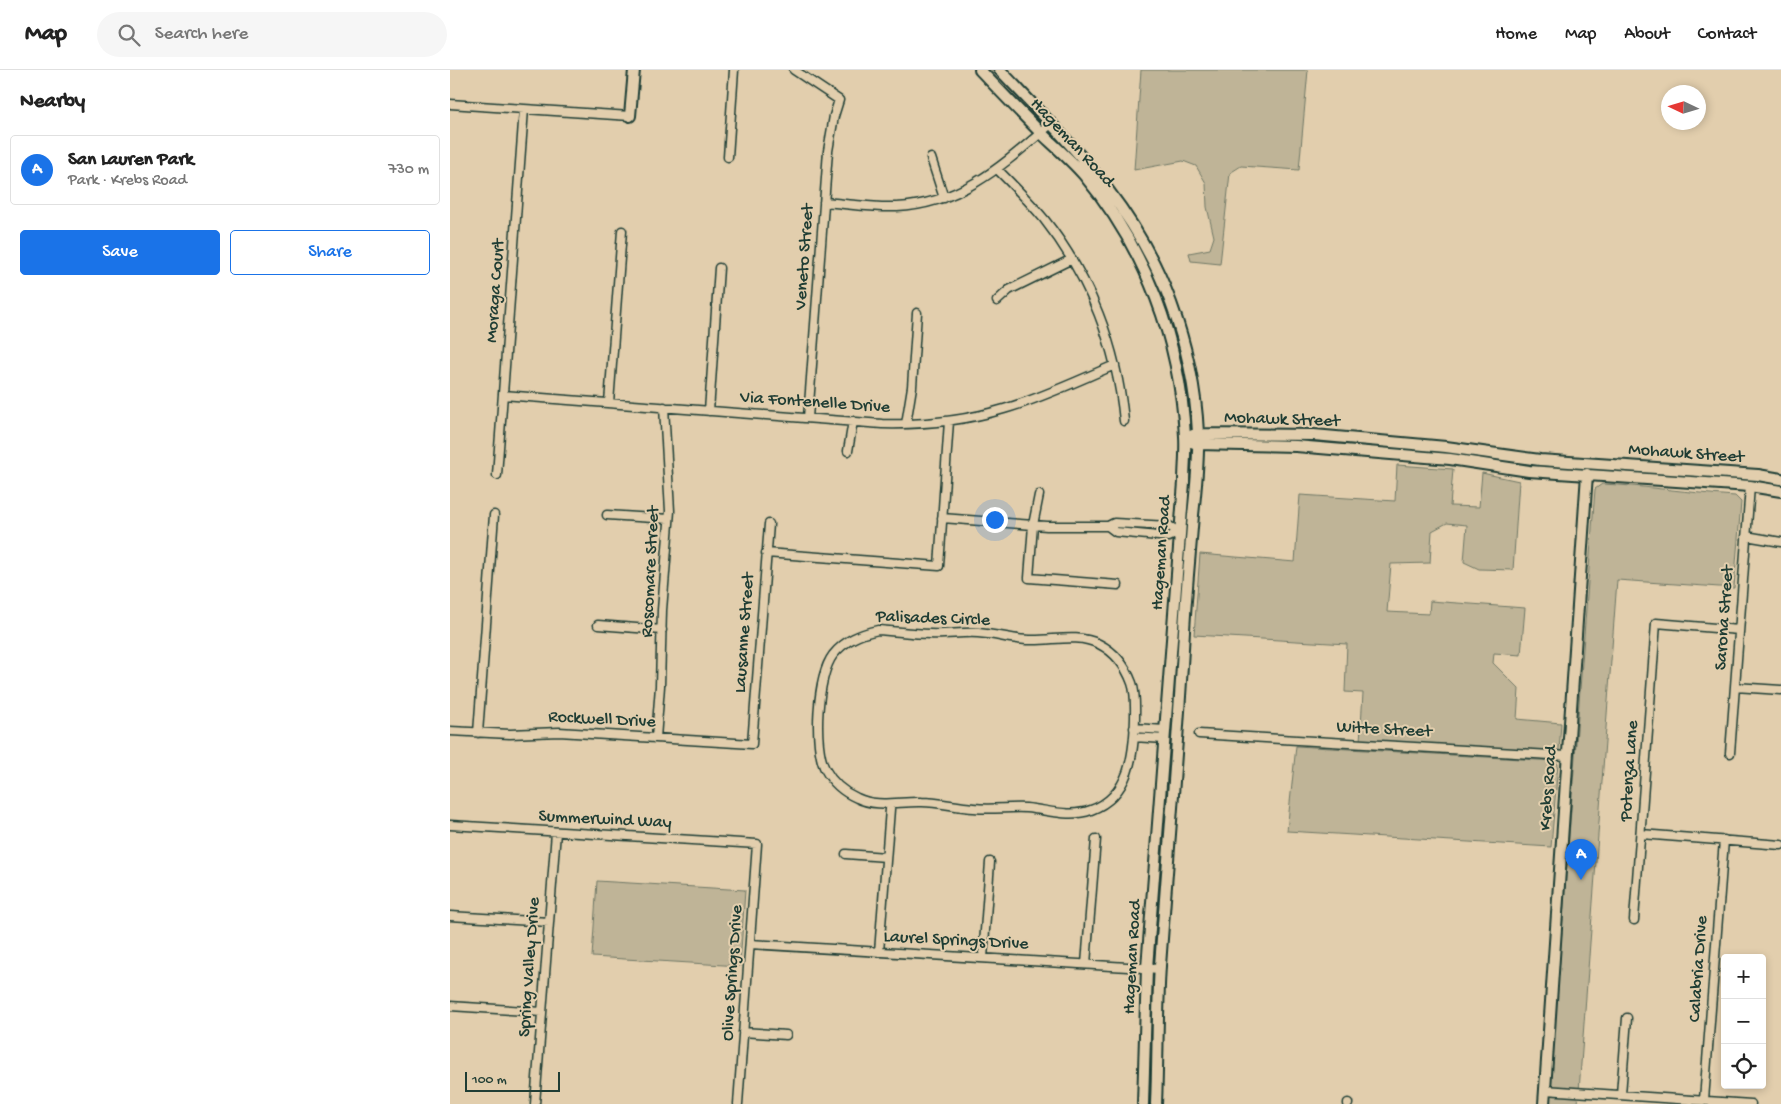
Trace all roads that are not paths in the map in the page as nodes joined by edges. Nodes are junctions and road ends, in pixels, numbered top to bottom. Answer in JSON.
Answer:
{"nodes":[{"id":1,"x":634,"y":70,"type":"edge"},
{"id":2,"x":734,"y":70,"type":"edge"},
{"id":3,"x":794,"y":70,"type":"edge"},
{"id":4,"x":980,"y":70,"type":"edge"},
{"id":5,"x":1000,"y":70,"type":"edge"},
{"id":6,"x":450,"y":104,"type":"edge"},
{"id":7,"x":524,"y":109,"type":"junction"},
{"id":8,"x":630,"y":116,"type":"joint"},
{"id":9,"x":1051,"y":124,"type":"junction"},
{"id":10,"x":1041,"y":132,"type":"junction"},
{"id":11,"x":728,"y":157,"type":"dead end"},
{"id":12,"x":931,"y":158,"type":"dead end"},
{"id":13,"x":997,"y":169,"type":"junction"},
{"id":14,"x":944,"y":198,"type":"junction"},
{"id":15,"x":824,"y":202,"type":"junction"},
{"id":16,"x":622,"y":231,"type":"dead end"},
{"id":17,"x":1072,"y":259,"type":"junction"},
{"id":18,"x":719,"y":268,"type":"dead end"},
{"id":19,"x":997,"y":301,"type":"dead end"},
{"id":20,"x":917,"y":313,"type":"dead end"},
{"id":21,"x":1116,"y":365,"type":"junction"},
{"id":22,"x":503,"y":395,"type":"junction"},
{"id":23,"x":609,"y":403,"type":"junction"},
{"id":24,"x":664,"y":407,"type":"junction"},
{"id":25,"x":709,"y":411,"type":"junction"},
{"id":26,"x":808,"y":418,"type":"junction"},
{"id":27,"x":852,"y":421,"type":"junction"},
{"id":28,"x":949,"y":421,"type":"junction"},
{"id":29,"x":1124,"y":421,"type":"dead end"},
{"id":30,"x":906,"y":424,"type":"junction"},
{"id":31,"x":1185,"y":438,"type":"junction"},
{"id":32,"x":1198,"y":439,"type":"junction"},
{"id":33,"x":848,"y":451,"type":"dead end"},
{"id":34,"x":1682,"y":470,"type":"junction"},
{"id":35,"x":1587,"y":474,"type":"junction"},
{"id":36,"x":497,"y":475,"type":"dead end"},
{"id":37,"x":1781,"y":479,"type":"edge"},
{"id":38,"x":1781,"y":484,"type":"edge"},
{"id":39,"x":1750,"y":486,"type":"junction"},
{"id":40,"x":1781,"y":491,"type":"edge"},
{"id":41,"x":1039,"y":495,"type":"dead end"},
{"id":42,"x":607,"y":515,"type":"dead end"},
{"id":43,"x":494,"y":516,"type":"dead end"},
{"id":44,"x":942,"y":518,"type":"junction"},
{"id":45,"x":669,"y":520,"type":"junction"},
{"id":46,"x":769,"y":524,"type":"dead end"},
{"id":47,"x":1033,"y":525,"type":"junction"},
{"id":48,"x":1179,"y":532,"type":"junction"},
{"id":49,"x":1746,"y":536,"type":"junction"},
{"id":50,"x":1781,"y":542,"type":"edge"},
{"id":51,"x":766,"y":553,"type":"junction"},
{"id":52,"x":1118,"y":585,"type":"dead end"},
{"id":53,"x":1186,"y":602,"type":"junction"},
{"id":54,"x":598,"y":625,"type":"dead end"},
{"id":55,"x":662,"y":630,"type":"junction"},
{"id":56,"x":1739,"y":630,"type":"junction"},
{"id":57,"x":1735,"y":687,"type":"junction"},
{"id":58,"x":1781,"y":690,"type":"edge"},
{"id":59,"x":1134,"y":728,"type":"junction"},
{"id":60,"x":1146,"y":729,"type":"junction"},
{"id":61,"x":450,"y":731,"type":"edge"},
{"id":62,"x":478,"y":732,"type":"junction"},
{"id":63,"x":1199,"y":734,"type":"dead end"},
{"id":64,"x":1165,"y":735,"type":"junction"},
{"id":65,"x":1134,"y":737,"type":"junction"},
{"id":66,"x":656,"y":738,"type":"junction"},
{"id":67,"x":1145,"y":738,"type":"junction"},
{"id":68,"x":752,"y":744,"type":"joint"},
{"id":69,"x":1730,"y":753,"type":"dead end"},
{"id":70,"x":1567,"y":756,"type":"junction"},
{"id":71,"x":1173,"y":799,"type":"junction"},
{"id":72,"x":890,"y":809,"type":"dead end"},
{"id":73,"x":450,"y":825,"type":"edge"},
{"id":74,"x":556,"y":832,"type":"junction"},
{"id":75,"x":1640,"y":834,"type":"junction"},
{"id":76,"x":1096,"y":839,"type":"dead end"},
{"id":77,"x":1724,"y":840,"type":"junction"},
{"id":78,"x":757,"y":844,"type":"joint"},
{"id":79,"x":1781,"y":845,"type":"edge"},
{"id":80,"x":846,"y":854,"type":"dead end"},
{"id":81,"x":886,"y":857,"type":"junction"},
{"id":82,"x":990,"y":862,"type":"dead end"},
{"id":83,"x":450,"y":916,"type":"edge"},
{"id":84,"x":1634,"y":920,"type":"dead end"},
{"id":85,"x":549,"y":922,"type":"junction"},
{"id":86,"x":750,"y":944,"type":"junction"},
{"id":87,"x":879,"y":952,"type":"junction"},
{"id":88,"x":983,"y":958,"type":"junction"},
{"id":89,"x":1086,"y":964,"type":"junction"},
{"id":90,"x":1148,"y":968,"type":"junction"},
{"id":91,"x":1160,"y":970,"type":"junction"},
{"id":92,"x":450,"y":1006,"type":"edge"},
{"id":93,"x":542,"y":1012,"type":"junction"},
{"id":94,"x":1627,"y":1018,"type":"dead end"},
{"id":95,"x":743,"y":1032,"type":"junction"},
{"id":96,"x":786,"y":1035,"type":"dead end"},
{"id":97,"x":1145,"y":1047,"type":"junction"},
{"id":98,"x":1545,"y":1090,"type":"junction"},
{"id":99,"x":1621,"y":1094,"type":"junction"},
{"id":100,"x":1704,"y":1100,"type":"junction"},
{"id":101,"x":535,"y":1104,"type":"edge"},
{"id":102,"x":738,"y":1104,"type":"edge"},
{"id":103,"x":1143,"y":1104,"type":"edge"},
{"id":104,"x":1151,"y":1104,"type":"edge"},
{"id":105,"x":1156,"y":1104,"type":"edge"},
{"id":106,"x":1544,"y":1104,"type":"edge"},
{"id":107,"x":1751,"y":1104,"type":"edge"}],
"edges":[{"from":1,"to":8,"type":"main road"},
{"from":2,"to":11,"type":"street"},
{"from":3,"to":15,"type":"street","name":"Veneto Street"},
{"from":4,"to":10,"type":"main road","name":"Hageman Road"},
{"from":5,"to":9,"type":"main road","name":"Hageman Road"},
{"from":6,"to":7,"type":"street"},
{"from":7,"to":8,"type":"street"},
{"from":7,"to":22,"type":"street","name":"Moraga Court"},
{"from":9,"to":10,"type":"street"},
{"from":9,"to":32,"type":"main road","name":"Hageman Road"},
{"from":10,"to":13,"type":"street"},
{"from":10,"to":31,"type":"main road","name":"Hageman Road"},
{"from":12,"to":14,"type":"street"},
{"from":13,"to":14,"type":"street"},
{"from":13,"to":17,"type":"street"},
{"from":14,"to":15,"type":"street"},
{"from":15,"to":26,"type":"street","name":"Veneto Street"},
{"from":16,"to":23,"type":"street"},
{"from":17,"to":19,"type":"street"},
{"from":17,"to":21,"type":"street"},
{"from":18,"to":25,"type":"street"},
{"from":20,"to":30,"type":"street"},
{"from":21,"to":28,"type":"street","name":"Via Fontenelle Drive"},
{"from":21,"to":29,"type":"street"},
{"from":22,"to":23,"type":"street","name":"Via Fontenelle Drive"},
{"from":22,"to":36,"type":"street","name":"Moraga Court"},
{"from":23,"to":24,"type":"street","name":"Via Fontenelle Drive"},
{"from":24,"to":25,"type":"street","name":"Via Fontenelle Drive"},
{"from":24,"to":45,"type":"street","name":"Roscomare Street"},
{"from":25,"to":26,"type":"street","name":"Via Fontenelle Drive"},
{"from":26,"to":27,"type":"street","name":"Via Fontenelle Drive"},
{"from":27,"to":30,"type":"street","name":"Via Fontenelle Drive"},
{"from":27,"to":33,"type":"street"},
{"from":28,"to":30,"type":"street","name":"Via Fontenelle Drive"},
{"from":28,"to":44,"type":"street"},
{"from":31,"to":32,"type":"main road","name":"Mohawk Street"},
{"from":31,"to":48,"type":"main road","name":"Hageman Road"},
{"from":32,"to":34,"type":"main road","name":"Mohawk Street"},
{"from":32,"to":35,"type":"main road","name":"Mohawk Street"},
{"from":32,"to":53,"type":"main road","name":"Hageman Road"},
{"from":34,"to":35,"type":"main road"},
{"from":34,"to":37,"type":"main road","name":"Mohawk Street"},
{"from":35,"to":39,"type":"main road"},
{"from":35,"to":70,"type":"main road","name":"Krebs Road"},
{"from":38,"to":39,"type":"main road"},
{"from":39,"to":40,"type":"main road"},
{"from":39,"to":49,"type":"street","name":"Sarona Street"},
{"from":41,"to":47,"type":"street"},
{"from":42,"to":45,"type":"street"},
{"from":43,"to":62,"type":"street"},
{"from":44,"to":47,"type":"street"},
{"from":44,"to":51,"type":"street"},
{"from":45,"to":55,"type":"street","name":"Roscomare Street"},
{"from":46,"to":51,"type":"street","name":"Lausanne Street"},
{"from":47,"to":48,"type":"street"},
{"from":47,"to":52,"type":"street"},
{"from":48,"to":53,"type":"main road"},
{"from":48,"to":64,"type":"main road","name":"Hageman Road"},
{"from":49,"to":50,"type":"street"},
{"from":49,"to":56,"type":"street","name":"Sarona Street"},
{"from":51,"to":68,"type":"street","name":"Lausanne Street"},
{"from":53,"to":71,"type":"main road","name":"Hageman Road"},
{"from":54,"to":55,"type":"street"},
{"from":55,"to":66,"type":"street","name":"Roscomare Street"},
{"from":56,"to":57,"type":"street","name":"Sarona Street"},
{"from":56,"to":75,"type":"street","name":"Potenza Lane"},
{"from":57,"to":58,"type":"street"},
{"from":57,"to":69,"type":"street","name":"Sarona Street"},
{"from":59,"to":60,"type":"street"},
{"from":59,"to":65,"type":"street","name":"Palisades Circle"},
{"from":59,"to":65,"type":"street","name":"Palisades Circle"},
{"from":60,"to":64,"type":"street"},
{"from":60,"to":67,"type":"street"},
{"from":61,"to":62,"type":"street","name":"Rockwell Drive"},
{"from":62,"to":66,"type":"street","name":"Rockwell Drive"},
{"from":63,"to":70,"type":"street","name":"Witte Street"},
{"from":64,"to":67,"type":"street"},
{"from":64,"to":71,"type":"main road"},
{"from":64,"to":90,"type":"main road","name":"Hageman Road"},
{"from":65,"to":67,"type":"street"},
{"from":66,"to":68,"type":"street","name":"Rockwell Drive"},
{"from":70,"to":98,"type":"main road","name":"Krebs Road"},
{"from":71,"to":91,"type":"main road","name":"Hageman Road"},
{"from":72,"to":81,"type":"street"},
{"from":73,"to":74,"type":"street","name":"Summerwind Way"},
{"from":74,"to":78,"type":"street","name":"Summerwind Way"},
{"from":74,"to":85,"type":"street","name":"Spring Valley Drive"},
{"from":75,"to":77,"type":"street"},
{"from":75,"to":84,"type":"street","name":"Potenza Lane"},
{"from":76,"to":89,"type":"street"},
{"from":77,"to":79,"type":"street"},
{"from":77,"to":100,"type":"street","name":"Calabria Drive"},
{"from":78,"to":86,"type":"street","name":"Olive Springs Drive"},
{"from":80,"to":81,"type":"street"},
{"from":81,"to":87,"type":"street"},
{"from":82,"to":88,"type":"street"},
{"from":83,"to":85,"type":"street"},
{"from":85,"to":93,"type":"street","name":"Spring Valley Drive"},
{"from":86,"to":87,"type":"street","name":"Laurel Springs Drive"},
{"from":86,"to":95,"type":"street","name":"Olive Springs Drive"},
{"from":87,"to":88,"type":"street","name":"Laurel Springs Drive"},
{"from":88,"to":89,"type":"street","name":"Laurel Springs Drive"},
{"from":89,"to":90,"type":"street","name":"Laurel Springs Drive"},
{"from":90,"to":91,"type":"street","name":"Laurel Springs Drive"},
{"from":90,"to":97,"type":"main road","name":"Hageman Road"},
{"from":91,"to":105,"type":"main road","name":"Hageman Road"},
{"from":92,"to":93,"type":"street"},
{"from":93,"to":101,"type":"street","name":"Spring Valley Drive"},
{"from":94,"to":99,"type":"street"},
{"from":95,"to":96,"type":"street"},
{"from":95,"to":102,"type":"street","name":"Olive Springs Drive"},
{"from":97,"to":103,"type":"main road","name":"Hageman Road"},
{"from":97,"to":104,"type":"main road"},
{"from":98,"to":99,"type":"street"},
{"from":98,"to":106,"type":"main road","name":"Krebs Road"},
{"from":99,"to":100,"type":"street"},
{"from":100,"to":107,"type":"street"}]}
